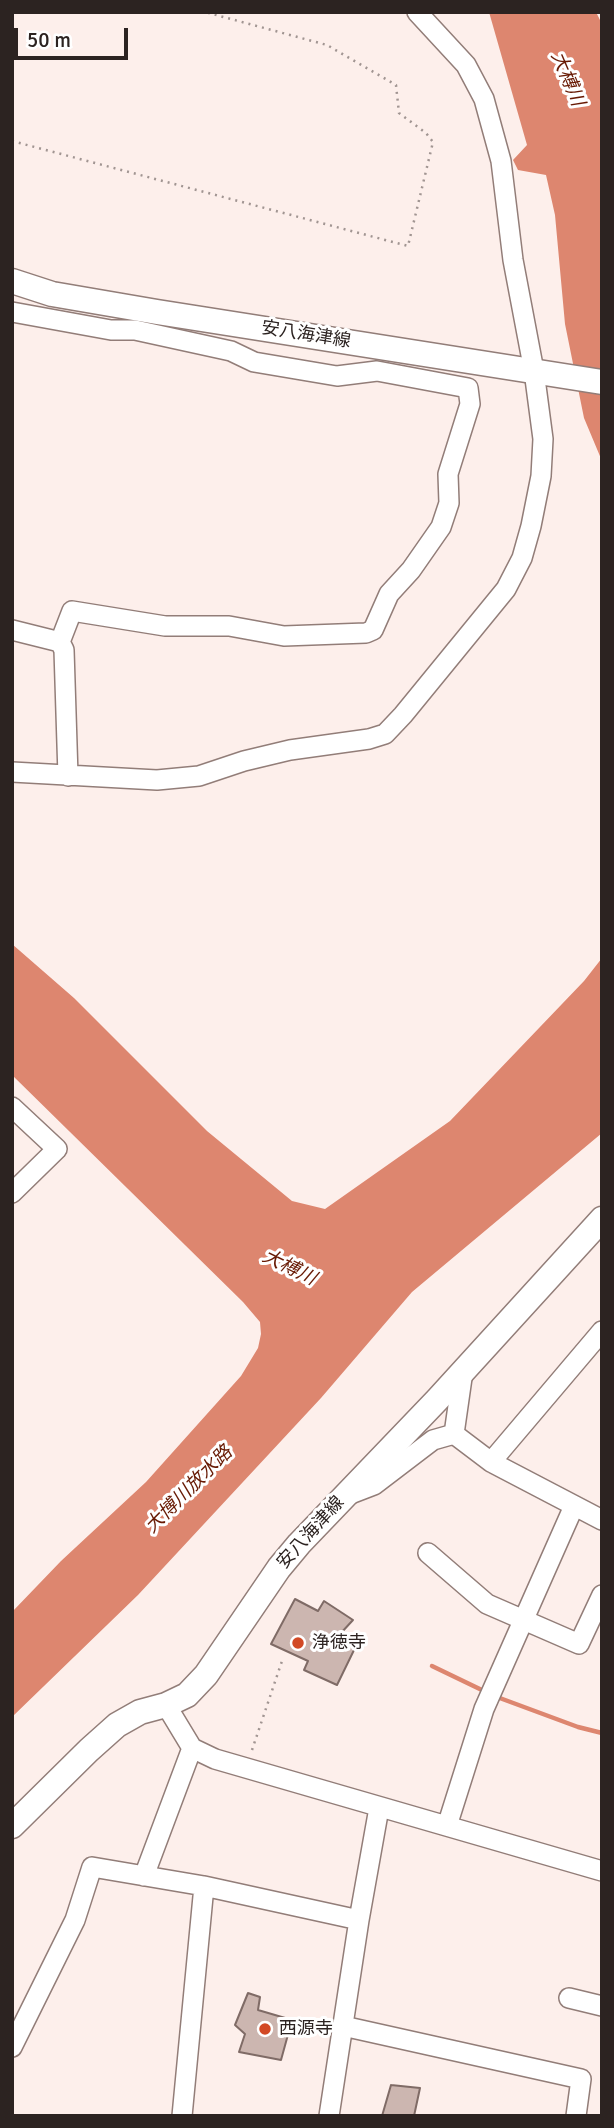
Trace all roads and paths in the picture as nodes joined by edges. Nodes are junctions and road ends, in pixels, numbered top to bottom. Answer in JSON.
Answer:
{"nodes":[{"id":1,"x":205,"y":12,"type":"edge"},
{"id":2,"x":417,"y":12,"type":"edge"},
{"id":3,"x":12,"y":141,"type":"edge"},
{"id":4,"x":12,"y":281,"type":"edge"},
{"id":5,"x":12,"y":312,"type":"edge"},
{"id":6,"x":544,"y":373,"type":"junction"},
{"id":7,"x":602,"y":382,"type":"edge"},
{"id":8,"x":12,"y":630,"type":"edge"},
{"id":9,"x":60,"y":642,"type":"junction"},
{"id":10,"x":12,"y":772,"type":"edge"},
{"id":11,"x":68,"y":776,"type":"junction"},
{"id":12,"x":12,"y":1107,"type":"edge"},
{"id":13,"x":12,"y":1193,"type":"edge"},
{"id":14,"x":602,"y":1220,"type":"edge"},
{"id":15,"x":602,"y":1331,"type":"edge"},
{"id":16,"x":463,"y":1371,"type":"junction"},
{"id":17,"x":454,"y":1434,"type":"junction"},
{"id":18,"x":491,"y":1462,"type":"junction"},
{"id":19,"x":344,"y":1497,"type":"junction"},
{"id":20,"x":574,"y":1506,"type":"junction"},
{"id":21,"x":602,"y":1520,"type":"edge"},
{"id":22,"x":428,"y":1553,"type":"dead end"},
{"id":23,"x":602,"y":1595,"type":"edge"},
{"id":24,"x":523,"y":1621,"type":"junction"},
{"id":25,"x":282,"y":1661,"type":"dead end"},
{"id":26,"x":166,"y":1705,"type":"junction"},
{"id":27,"x":192,"y":1748,"type":"junction"},
{"id":28,"x":246,"y":1768,"type":"junction"},
{"id":29,"x":379,"y":1808,"type":"junction"},
{"id":30,"x":12,"y":1826,"type":"edge"},
{"id":31,"x":447,"y":1826,"type":"junction"},
{"id":32,"x":602,"y":1871,"type":"edge"},
{"id":33,"x":144,"y":1876,"type":"junction"},
{"id":34,"x":204,"y":1886,"type":"junction"},
{"id":35,"x":359,"y":1920,"type":"junction"},
{"id":36,"x":569,"y":1998,"type":"dead end"},
{"id":37,"x":602,"y":2006,"type":"edge"},
{"id":38,"x":343,"y":2026,"type":"junction"},
{"id":39,"x":12,"y":2047,"type":"edge"},
{"id":40,"x":182,"y":2116,"type":"edge"},
{"id":41,"x":329,"y":2116,"type":"edge"},
{"id":42,"x":576,"y":2116,"type":"edge"}],
"edges":[{"from":1,"to":3,"type":"path"},
{"from":2,"to":6,"type":"street"},
{"from":4,"to":6,"type":"main road","name":"安八海津線"},
{"from":5,"to":9,"type":"street"},
{"from":6,"to":7,"type":"main road","name":"安八海津線"},
{"from":6,"to":11,"type":"street"},
{"from":8,"to":9,"type":"street"},
{"from":9,"to":11,"type":"street"},
{"from":10,"to":11,"type":"street"},
{"from":12,"to":13,"type":"street"},
{"from":14,"to":16,"type":"main road","name":"安八海津線"},
{"from":15,"to":18,"type":"street"},
{"from":16,"to":17,"type":"street"},
{"from":16,"to":19,"type":"main road","name":"安八海津線"},
{"from":17,"to":18,"type":"street"},
{"from":17,"to":19,"type":"street"},
{"from":18,"to":20,"type":"street"},
{"from":19,"to":26,"type":"main road","name":"安八海津線"},
{"from":20,"to":21,"type":"street"},
{"from":20,"to":24,"type":"street"},
{"from":22,"to":24,"type":"street"},
{"from":23,"to":24,"type":"street"},
{"from":24,"to":31,"type":"street"},
{"from":25,"to":28,"type":"path"},
{"from":26,"to":27,"type":"street"},
{"from":26,"to":30,"type":"main road","name":"安八海津線"},
{"from":27,"to":28,"type":"street"},
{"from":27,"to":33,"type":"street"},
{"from":28,"to":29,"type":"street"},
{"from":29,"to":31,"type":"street"},
{"from":29,"to":35,"type":"street"},
{"from":31,"to":32,"type":"street"},
{"from":33,"to":34,"type":"street"},
{"from":33,"to":39,"type":"street"},
{"from":34,"to":35,"type":"street"},
{"from":34,"to":40,"type":"street"},
{"from":35,"to":38,"type":"street"},
{"from":36,"to":37,"type":"street"},
{"from":38,"to":41,"type":"street"},
{"from":38,"to":42,"type":"street"}]}
